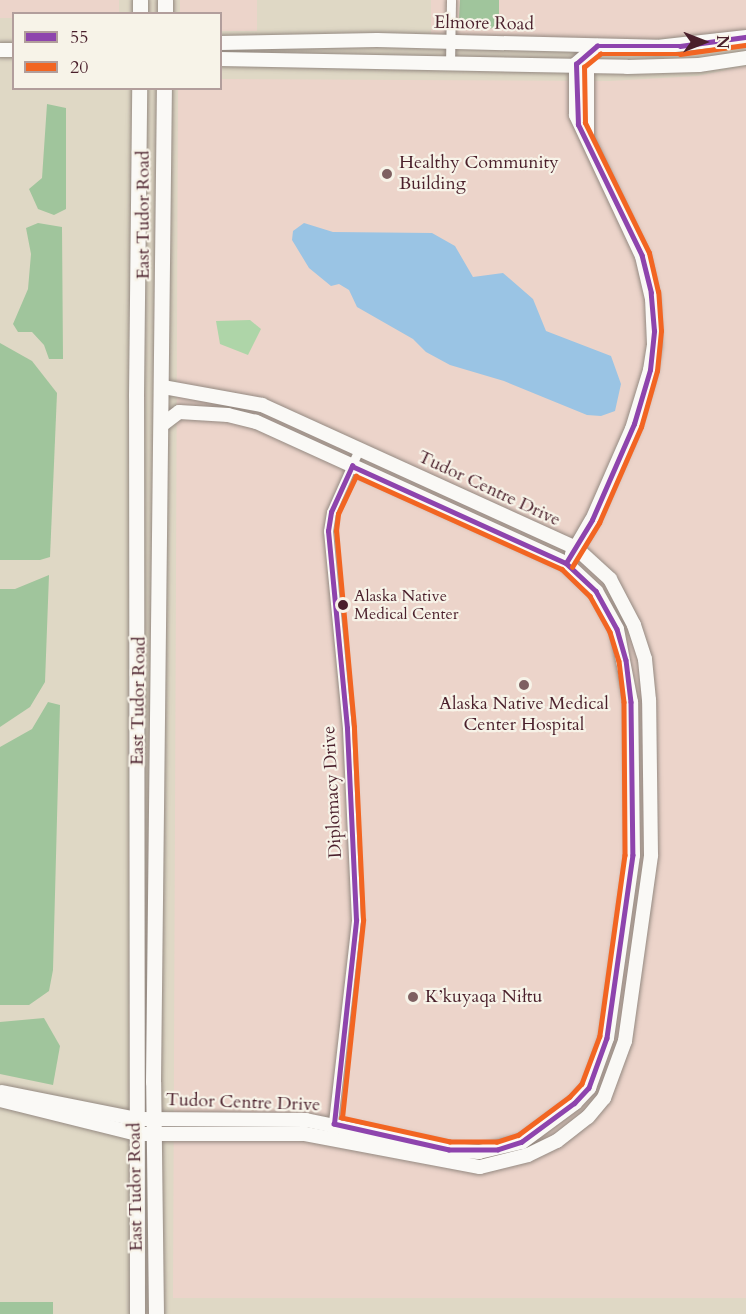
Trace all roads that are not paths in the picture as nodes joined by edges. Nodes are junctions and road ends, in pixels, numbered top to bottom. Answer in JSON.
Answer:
{"nodes":[{"id":1,"x":451,"y":0,"type":"edge"},
{"id":2,"x":746,"y":37,"type":"edge"},
{"id":3,"x":450,"y":41,"type":"junction"},
{"id":4,"x":222,"y":43,"type":"edge"},
{"id":5,"x":597,"y":46,"type":"junction"},
{"id":6,"x":746,"y":58,"type":"edge"},
{"id":7,"x":222,"y":59,"type":"edge"},
{"id":8,"x":450,"y":65,"type":"junction"},
{"id":9,"x":581,"y":66,"type":"junction"},
{"id":10,"x":139,"y":90,"type":"edge"},
{"id":11,"x":164,"y":90,"type":"edge"},
{"id":12,"x":163,"y":387,"type":"junction"},
{"id":13,"x":162,"y":425,"type":"junction"},
{"id":14,"x":359,"y":449,"type":"junction"},
{"id":15,"x":352,"y":466,"type":"junction"},
{"id":16,"x":576,"y":548,"type":"junction"},
{"id":17,"x":566,"y":563,"type":"junction"},
{"id":18,"x":0,"y":1092,"type":"edge"},
{"id":19,"x":0,"y":1100,"type":"edge"},
{"id":20,"x":155,"y":1119,"type":"junction"},
{"id":21,"x":137,"y":1126,"type":"junction"},
{"id":22,"x":332,"y":1131,"type":"junction"},
{"id":23,"x":156,"y":1136,"type":"junction"},
{"id":24,"x":137,"y":1314,"type":"edge"},
{"id":25,"x":156,"y":1314,"type":"edge"}],
"edges":[{"from":1,"to":3,"type":"street"},
{"from":2,"to":5,"type":"street","name":"Elmore Road"},
{"from":3,"to":4,"type":"street","name":"Elmore Road"},
{"from":3,"to":5,"type":"street","name":"Elmore Road"},
{"from":3,"to":8,"type":"street"},
{"from":5,"to":9,"type":"street"},
{"from":6,"to":9,"type":"street"},
{"from":7,"to":8,"type":"street"},
{"from":8,"to":9,"type":"street"},
{"from":9,"to":16,"type":"street"},
{"from":10,"to":21,"type":"main road","name":"East Tudor Road"},
{"from":11,"to":12,"type":"main road","name":"East Tudor Road"},
{"from":12,"to":13,"type":"main road","name":"East Tudor Road"},
{"from":12,"to":14,"type":"street","name":"Tudor Centre Drive"},
{"from":13,"to":15,"type":"street","name":"Tudor Centre Drive"},
{"from":13,"to":20,"type":"main road","name":"East Tudor Road"},
{"from":14,"to":15,"type":"street","name":"Diplomacy Drive"},
{"from":14,"to":16,"type":"street","name":"Tudor Centre Drive"},
{"from":15,"to":17,"type":"street","name":"Tudor Centre Drive"},
{"from":15,"to":22,"type":"street","name":"Diplomacy Drive"},
{"from":16,"to":17,"type":"street"},
{"from":16,"to":22,"type":"street","name":"Tudor Centre Drive"},
{"from":17,"to":22,"type":"street","name":"Tudor Centre Drive"},
{"from":18,"to":21,"type":"street","name":"Tudor Centre Drive"},
{"from":19,"to":21,"type":"street","name":"Tudor Centre Drive"},
{"from":20,"to":21,"type":"street","name":"Tudor Centre Drive"},
{"from":20,"to":22,"type":"street","name":"Tudor Centre Drive"},
{"from":20,"to":23,"type":"main road","name":"East Tudor Road"},
{"from":21,"to":23,"type":"street","name":"Tudor Centre Drive"},
{"from":21,"to":24,"type":"main road","name":"East Tudor Road"},
{"from":22,"to":23,"type":"street","name":"Tudor Centre Drive"},
{"from":23,"to":25,"type":"main road","name":"East Tudor Road"}]}
